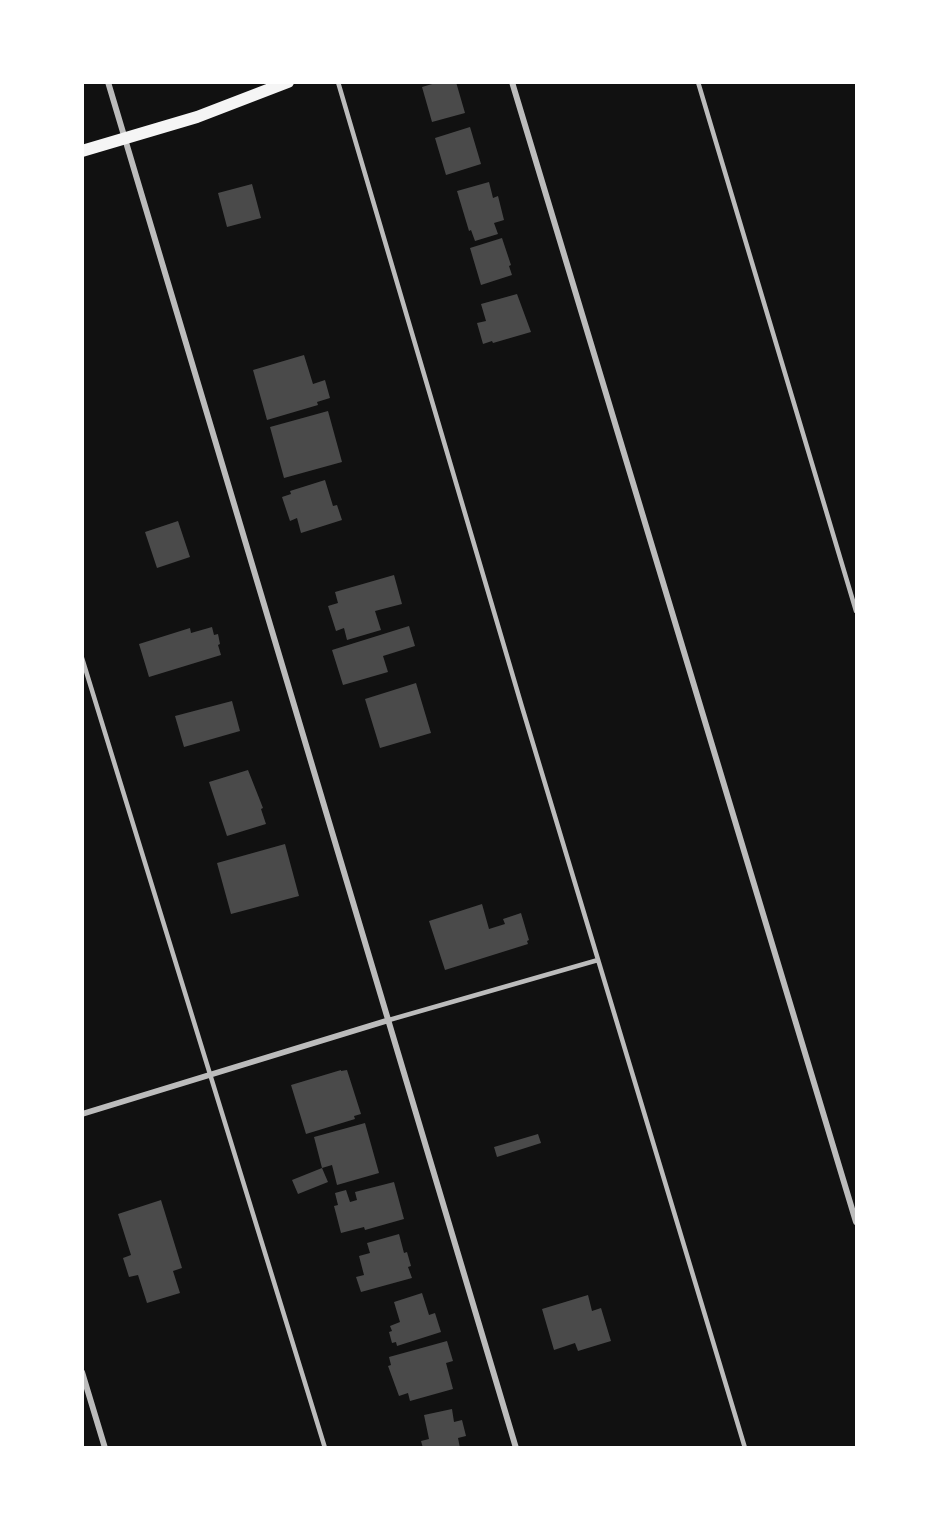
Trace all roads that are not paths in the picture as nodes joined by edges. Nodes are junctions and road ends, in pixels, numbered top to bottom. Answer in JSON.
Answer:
{"nodes":[{"id":1,"x":108,"y":82,"type":"edge"},
{"id":2,"x":288,"y":82,"type":"edge"},
{"id":3,"x":338,"y":82,"type":"edge"},
{"id":4,"x":512,"y":82,"type":"edge"},
{"id":5,"x":698,"y":82,"type":"edge"},
{"id":6,"x":125,"y":138,"type":"junction"},
{"id":7,"x":82,"y":151,"type":"edge"},
{"id":8,"x":856,"y":611,"type":"edge"},
{"id":9,"x":82,"y":658,"type":"edge"},
{"id":10,"x":598,"y":960,"type":"junction"},
{"id":11,"x":388,"y":1020,"type":"junction"},
{"id":12,"x":210,"y":1075,"type":"junction"},
{"id":13,"x":82,"y":1114,"type":"edge"},
{"id":14,"x":856,"y":1222,"type":"edge"},
{"id":15,"x":82,"y":1372,"type":"edge"},
{"id":16,"x":105,"y":1448,"type":"edge"},
{"id":17,"x":325,"y":1448,"type":"edge"},
{"id":18,"x":516,"y":1448,"type":"edge"},
{"id":19,"x":745,"y":1448,"type":"edge"}],
"edges":[{"from":1,"to":6,"type":"street"},
{"from":2,"to":6,"type":"main road"},
{"from":3,"to":10,"type":"lane"},
{"from":4,"to":14,"type":"street"},
{"from":5,"to":8,"type":"lane"},
{"from":6,"to":7,"type":"main road"},
{"from":6,"to":11,"type":"street"},
{"from":9,"to":12,"type":"lane"},
{"from":10,"to":11,"type":"lane"},
{"from":10,"to":19,"type":"lane"},
{"from":11,"to":12,"type":"street"},
{"from":11,"to":18,"type":"street"},
{"from":12,"to":13,"type":"street"},
{"from":12,"to":17,"type":"lane"},
{"from":15,"to":16,"type":"street"}]}
